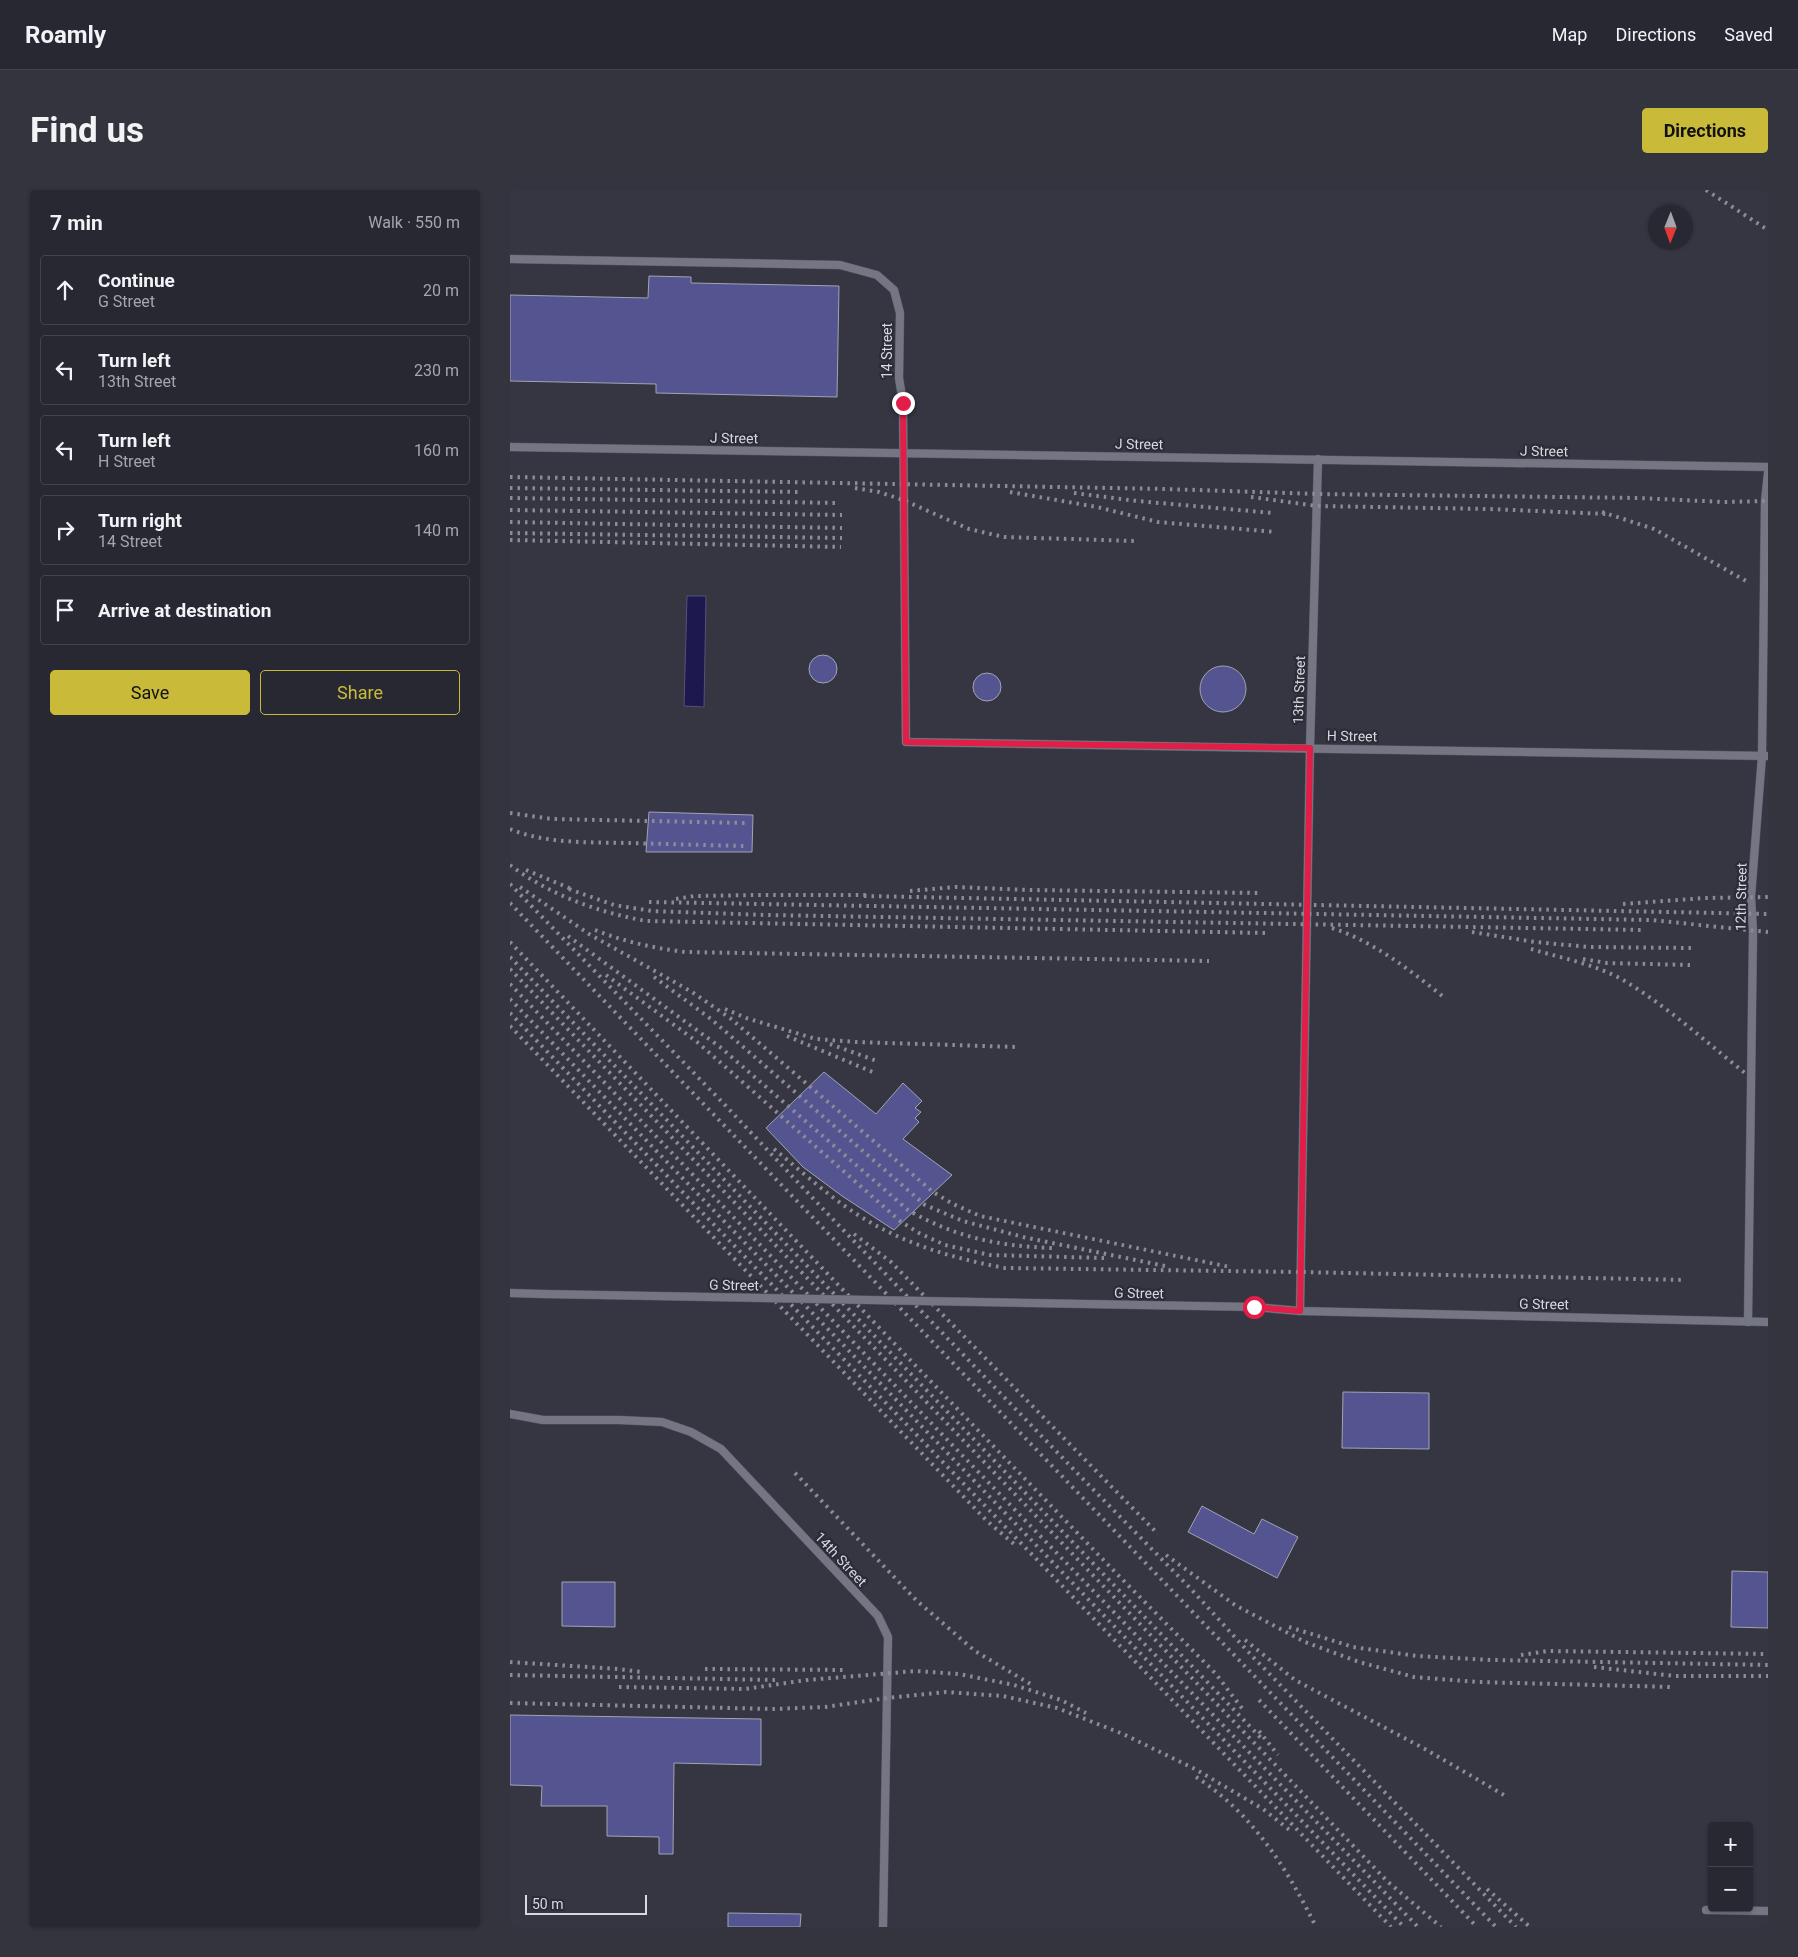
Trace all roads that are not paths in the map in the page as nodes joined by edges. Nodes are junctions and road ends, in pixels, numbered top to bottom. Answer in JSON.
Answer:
{"nodes":[{"id":1,"x":510,"y":259,"type":"edge"},
{"id":2,"x":510,"y":447,"type":"edge"},
{"id":3,"x":902,"y":454,"type":"junction"},
{"id":4,"x":1318,"y":459,"type":"junction"},
{"id":5,"x":1768,"y":467,"type":"edge"},
{"id":6,"x":1768,"y":473,"type":"edge"},
{"id":7,"x":906,"y":742,"type":"joint"},
{"id":8,"x":1310,"y":748,"type":"junction"},
{"id":9,"x":1765,"y":756,"type":"edge"},
{"id":10,"x":510,"y":1293,"type":"edge"},
{"id":11,"x":1300,"y":1311,"type":"junction"},
{"id":12,"x":1748,"y":1322,"type":"junction"},
{"id":13,"x":1768,"y":1322,"type":"edge"},
{"id":14,"x":510,"y":1414,"type":"edge"},
{"id":15,"x":1706,"y":1910,"type":"dead end"},
{"id":16,"x":1768,"y":1911,"type":"edge"},
{"id":17,"x":883,"y":1927,"type":"edge"}],
"edges":[{"from":1,"to":3,"type":"lane","name":"14 Street"},
{"from":2,"to":3,"type":"lane","name":"J Street"},
{"from":3,"to":4,"type":"lane","name":"J Street"},
{"from":3,"to":7,"type":"lane","name":"14 Street"},
{"from":4,"to":5,"type":"lane","name":"J Street"},
{"from":4,"to":8,"type":"lane","name":"13th Street"},
{"from":6,"to":9,"type":"lane","name":"12th Street"},
{"from":7,"to":8,"type":"lane","name":"H Street"},
{"from":8,"to":9,"type":"lane","name":"H Street"},
{"from":8,"to":11,"type":"lane","name":"13th Street"},
{"from":9,"to":12,"type":"lane","name":"12th Street"},
{"from":10,"to":11,"type":"lane","name":"G Street","bridge":true},
{"from":11,"to":12,"type":"lane","name":"G Street"},
{"from":12,"to":13,"type":"lane","name":"G Street"},
{"from":14,"to":17,"type":"lane","name":"14th Street"},
{"from":15,"to":16,"type":"lane"}]}
